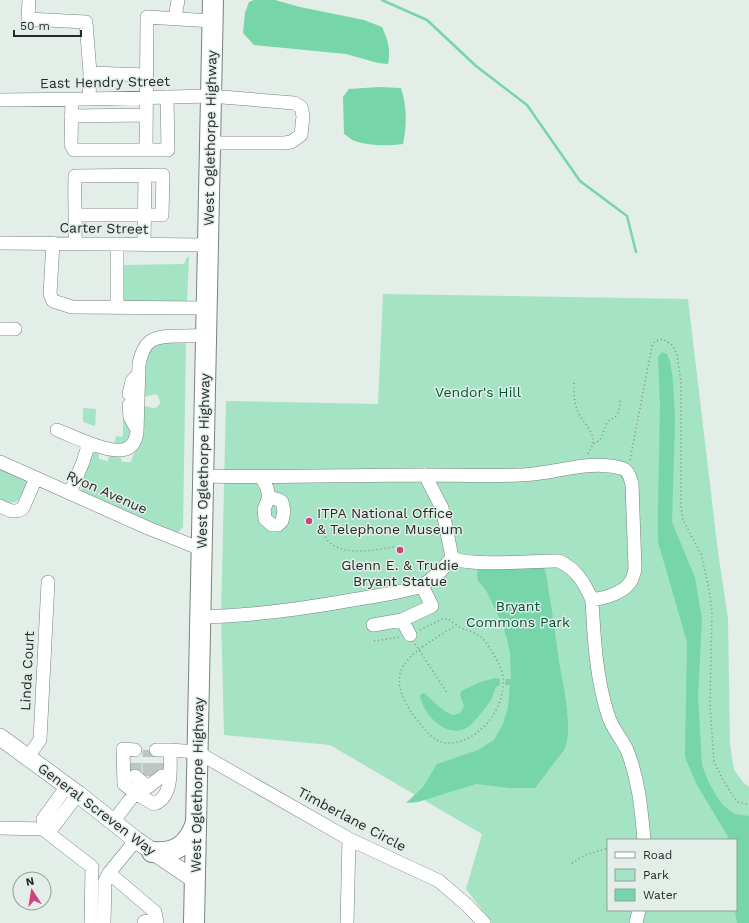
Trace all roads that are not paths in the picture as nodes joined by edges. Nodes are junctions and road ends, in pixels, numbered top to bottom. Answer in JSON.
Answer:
{"nodes":[{"id":1,"x":29,"y":0,"type":"edge"},
{"id":2,"x":178,"y":0,"type":"edge"},
{"id":3,"x":213,"y":0,"type":"edge"},
{"id":4,"x":175,"y":18,"type":"junction"},
{"id":5,"x":212,"y":21,"type":"junction"},
{"id":6,"x":90,"y":73,"type":"junction"},
{"id":7,"x":146,"y":75,"type":"junction"},
{"id":8,"x":210,"y":96,"type":"junction"},
{"id":9,"x":167,"y":97,"type":"junction"},
{"id":10,"x":146,"y":98,"type":"junction"},
{"id":11,"x":89,"y":99,"type":"junction"},
{"id":12,"x":0,"y":100,"type":"edge"},
{"id":13,"x":72,"y":100,"type":"junction"},
{"id":14,"x":146,"y":115,"type":"junction"},
{"id":15,"x":71,"y":116,"type":"junction"},
{"id":16,"x":209,"y":143,"type":"junction"},
{"id":17,"x":146,"y":150,"type":"junction"},
{"id":18,"x":145,"y":176,"type":"junction"},
{"id":19,"x":76,"y":215,"type":"junction"},
{"id":20,"x":144,"y":215,"type":"junction"},
{"id":21,"x":0,"y":243,"type":"edge"},
{"id":22,"x":53,"y":243,"type":"junction"},
{"id":23,"x":75,"y":244,"type":"junction"},
{"id":24,"x":117,"y":244,"type":"junction"},
{"id":25,"x":144,"y":244,"type":"junction"},
{"id":26,"x":207,"y":245,"type":"junction"},
{"id":27,"x":116,"y":308,"type":"junction"},
{"id":28,"x":206,"y":308,"type":"junction"},
{"id":29,"x":0,"y":329,"type":"edge"},
{"id":30,"x":15,"y":329,"type":"dead end"},
{"id":31,"x":206,"y":335,"type":"junction"},
{"id":32,"x":139,"y":373,"type":"junction"},
{"id":33,"x":57,"y":430,"type":"dead end"},
{"id":34,"x":137,"y":432,"type":"junction"},
{"id":35,"x":89,"y":443,"type":"junction"},
{"id":36,"x":0,"y":462,"type":"edge"},
{"id":37,"x":425,"y":475,"type":"junction"},
{"id":38,"x":203,"y":476,"type":"junction"},
{"id":39,"x":261,"y":477,"type":"junction"},
{"id":40,"x":36,"y":478,"type":"junction"},
{"id":41,"x":70,"y":493,"type":"junction"},
{"id":42,"x":269,"y":497,"type":"dead end"},
{"id":43,"x":0,"y":506,"type":"edge"},
{"id":44,"x":201,"y":549,"type":"junction"},
{"id":45,"x":452,"y":557,"type":"junction"},
{"id":46,"x":48,"y":582,"type":"dead end"},
{"id":47,"x":422,"y":586,"type":"junction"},
{"id":48,"x":592,"y":600,"type":"junction"},
{"id":49,"x":200,"y":617,"type":"junction"},
{"id":50,"x":402,"y":620,"type":"junction"},
{"id":51,"x":374,"y":625,"type":"dead end"},
{"id":52,"x":410,"y":635,"type":"road end"},
{"id":53,"x":0,"y":737,"type":"edge"},
{"id":54,"x":152,"y":752,"type":"junction"},
{"id":55,"x":197,"y":752,"type":"junction"},
{"id":56,"x":28,"y":758,"type":"junction"},
{"id":57,"x":135,"y":776,"type":"dead end"},
{"id":58,"x":151,"y":785,"type":"junction"},
{"id":59,"x":72,"y":790,"type":"junction"},
{"id":60,"x":135,"y":793,"type":"junction"},
{"id":61,"x":113,"y":822,"type":"junction"},
{"id":62,"x":196,"y":823,"type":"junction"},
{"id":63,"x":0,"y":828,"type":"edge"},
{"id":64,"x":44,"y":828,"type":"junction"},
{"id":65,"x":349,"y":838,"type":"junction"},
{"id":66,"x":644,"y":839,"type":"edge"},
{"id":67,"x":136,"y":840,"type":"junction"},
{"id":68,"x":152,"y":852,"type":"junction"},
{"id":69,"x":109,"y":873,"type":"junction"},
{"id":70,"x":195,"y":880,"type":"junction"},
{"id":71,"x":639,"y":911,"type":"edge"},
{"id":72,"x":106,"y":920,"type":"edge"},
{"id":73,"x":91,"y":923,"type":"edge"},
{"id":74,"x":157,"y":923,"type":"edge"},
{"id":75,"x":194,"y":923,"type":"edge"},
{"id":76,"x":347,"y":923,"type":"edge"},
{"id":77,"x":484,"y":923,"type":"edge"},
{"id":78,"x":636,"y":923,"type":"edge"}],
"edges":[{"from":1,"to":6,"type":"street"},
{"from":2,"to":4,"type":"street"},
{"from":3,"to":5,"type":"highway","name":"West Oglethorpe Highway"},
{"from":4,"to":5,"type":"street"},
{"from":4,"to":7,"type":"street"},
{"from":5,"to":8,"type":"highway","name":"West Oglethorpe Highway"},
{"from":6,"to":7,"type":"street"},
{"from":6,"to":11,"type":"street"},
{"from":7,"to":10,"type":"street"},
{"from":8,"to":9,"type":"street","name":"East Hendry Street"},
{"from":8,"to":16,"type":"highway","name":"West Oglethorpe Highway"},
{"from":8,"to":16,"type":"street","name":"East Hendry Street"},
{"from":9,"to":10,"type":"street","name":"East Hendry Street"},
{"from":9,"to":17,"type":"street"},
{"from":10,"to":11,"type":"street","name":"East Hendry Street"},
{"from":10,"to":14,"type":"street"},
{"from":11,"to":13,"type":"street","name":"East Hendry Street"},
{"from":12,"to":13,"type":"street","name":"East Hendry Street"},
{"from":13,"to":15,"type":"street"},
{"from":14,"to":15,"type":"street"},
{"from":14,"to":17,"type":"street"},
{"from":15,"to":17,"type":"street"},
{"from":16,"to":26,"type":"highway","name":"West Oglethorpe Highway"},
{"from":18,"to":19,"type":"street"},
{"from":18,"to":20,"type":"street"},
{"from":18,"to":20,"type":"street"},
{"from":19,"to":20,"type":"street"},
{"from":19,"to":23,"type":"street"},
{"from":20,"to":25,"type":"street"},
{"from":21,"to":22,"type":"street","name":"Carter Street"},
{"from":22,"to":23,"type":"street","name":"Carter Street"},
{"from":22,"to":27,"type":"street"},
{"from":23,"to":24,"type":"street","name":"Carter Street"},
{"from":24,"to":25,"type":"street","name":"Carter Street"},
{"from":24,"to":27,"type":"street"},
{"from":25,"to":26,"type":"street","name":"Carter Street"},
{"from":26,"to":28,"type":"highway","name":"West Oglethorpe Highway"},
{"from":27,"to":28,"type":"street"},
{"from":28,"to":31,"type":"highway","name":"West Oglethorpe Highway"},
{"from":29,"to":30,"type":"street"},
{"from":31,"to":32,"type":"street"},
{"from":31,"to":38,"type":"highway","name":"West Oglethorpe Highway"},
{"from":32,"to":34,"type":"street"},
{"from":32,"to":34,"type":"street"},
{"from":33,"to":35,"type":"street"},
{"from":34,"to":35,"type":"street"},
{"from":35,"to":41,"type":"street"},
{"from":36,"to":40,"type":"street","name":"Ryon Avenue"},
{"from":37,"to":39,"type":"street"},
{"from":37,"to":45,"type":"street"},
{"from":37,"to":48,"type":"street"},
{"from":38,"to":39,"type":"street"},
{"from":38,"to":44,"type":"highway","name":"West Oglethorpe Highway"},
{"from":39,"to":42,"type":"street"},
{"from":40,"to":41,"type":"street","name":"Ryon Avenue"},
{"from":40,"to":43,"type":"street"},
{"from":41,"to":44,"type":"street","name":"Ryon Avenue"},
{"from":44,"to":49,"type":"highway","name":"West Oglethorpe Highway"},
{"from":45,"to":47,"type":"street"},
{"from":45,"to":48,"type":"street"},
{"from":46,"to":56,"type":"street","name":"Linda Court"},
{"from":47,"to":49,"type":"street"},
{"from":47,"to":50,"type":"street"},
{"from":48,"to":66,"type":"street"},
{"from":49,"to":55,"type":"highway","name":"West Oglethorpe Highway"},
{"from":50,"to":51,"type":"street"},
{"from":50,"to":52,"type":"street"},
{"from":53,"to":56,"type":"main road","name":"General Screven Way"},
{"from":54,"to":55,"type":"street"},
{"from":54,"to":58,"type":"street"},
{"from":54,"to":60,"type":"street"},
{"from":55,"to":62,"type":"highway","name":"West Oglethorpe Highway"},
{"from":55,"to":65,"type":"street","name":"Timberlane Circle"},
{"from":56,"to":59,"type":"main road","name":"General Screven Way"},
{"from":57,"to":58,"type":"street"},
{"from":58,"to":60,"type":"street"},
{"from":59,"to":61,"type":"main road","name":"General Screven Way"},
{"from":59,"to":64,"type":"street"},
{"from":60,"to":61,"type":"street"},
{"from":61,"to":67,"type":"main road","name":"General Screven Way"},
{"from":62,"to":68,"type":"highway"},
{"from":62,"to":70,"type":"highway","name":"West Oglethorpe Highway"},
{"from":63,"to":64,"type":"street"},
{"from":64,"to":73,"type":"street"},
{"from":65,"to":76,"type":"street"},
{"from":65,"to":77,"type":"street","name":"Timberlane Circle"},
{"from":67,"to":68,"type":"main road","name":"General Screven Way"},
{"from":67,"to":69,"type":"street"},
{"from":68,"to":70,"type":"main road","name":"General Screven Way"},
{"from":69,"to":72,"type":"street"},
{"from":69,"to":74,"type":"street"},
{"from":70,"to":75,"type":"highway","name":"West Oglethorpe Highway"},
{"from":71,"to":78,"type":"street"}]}
